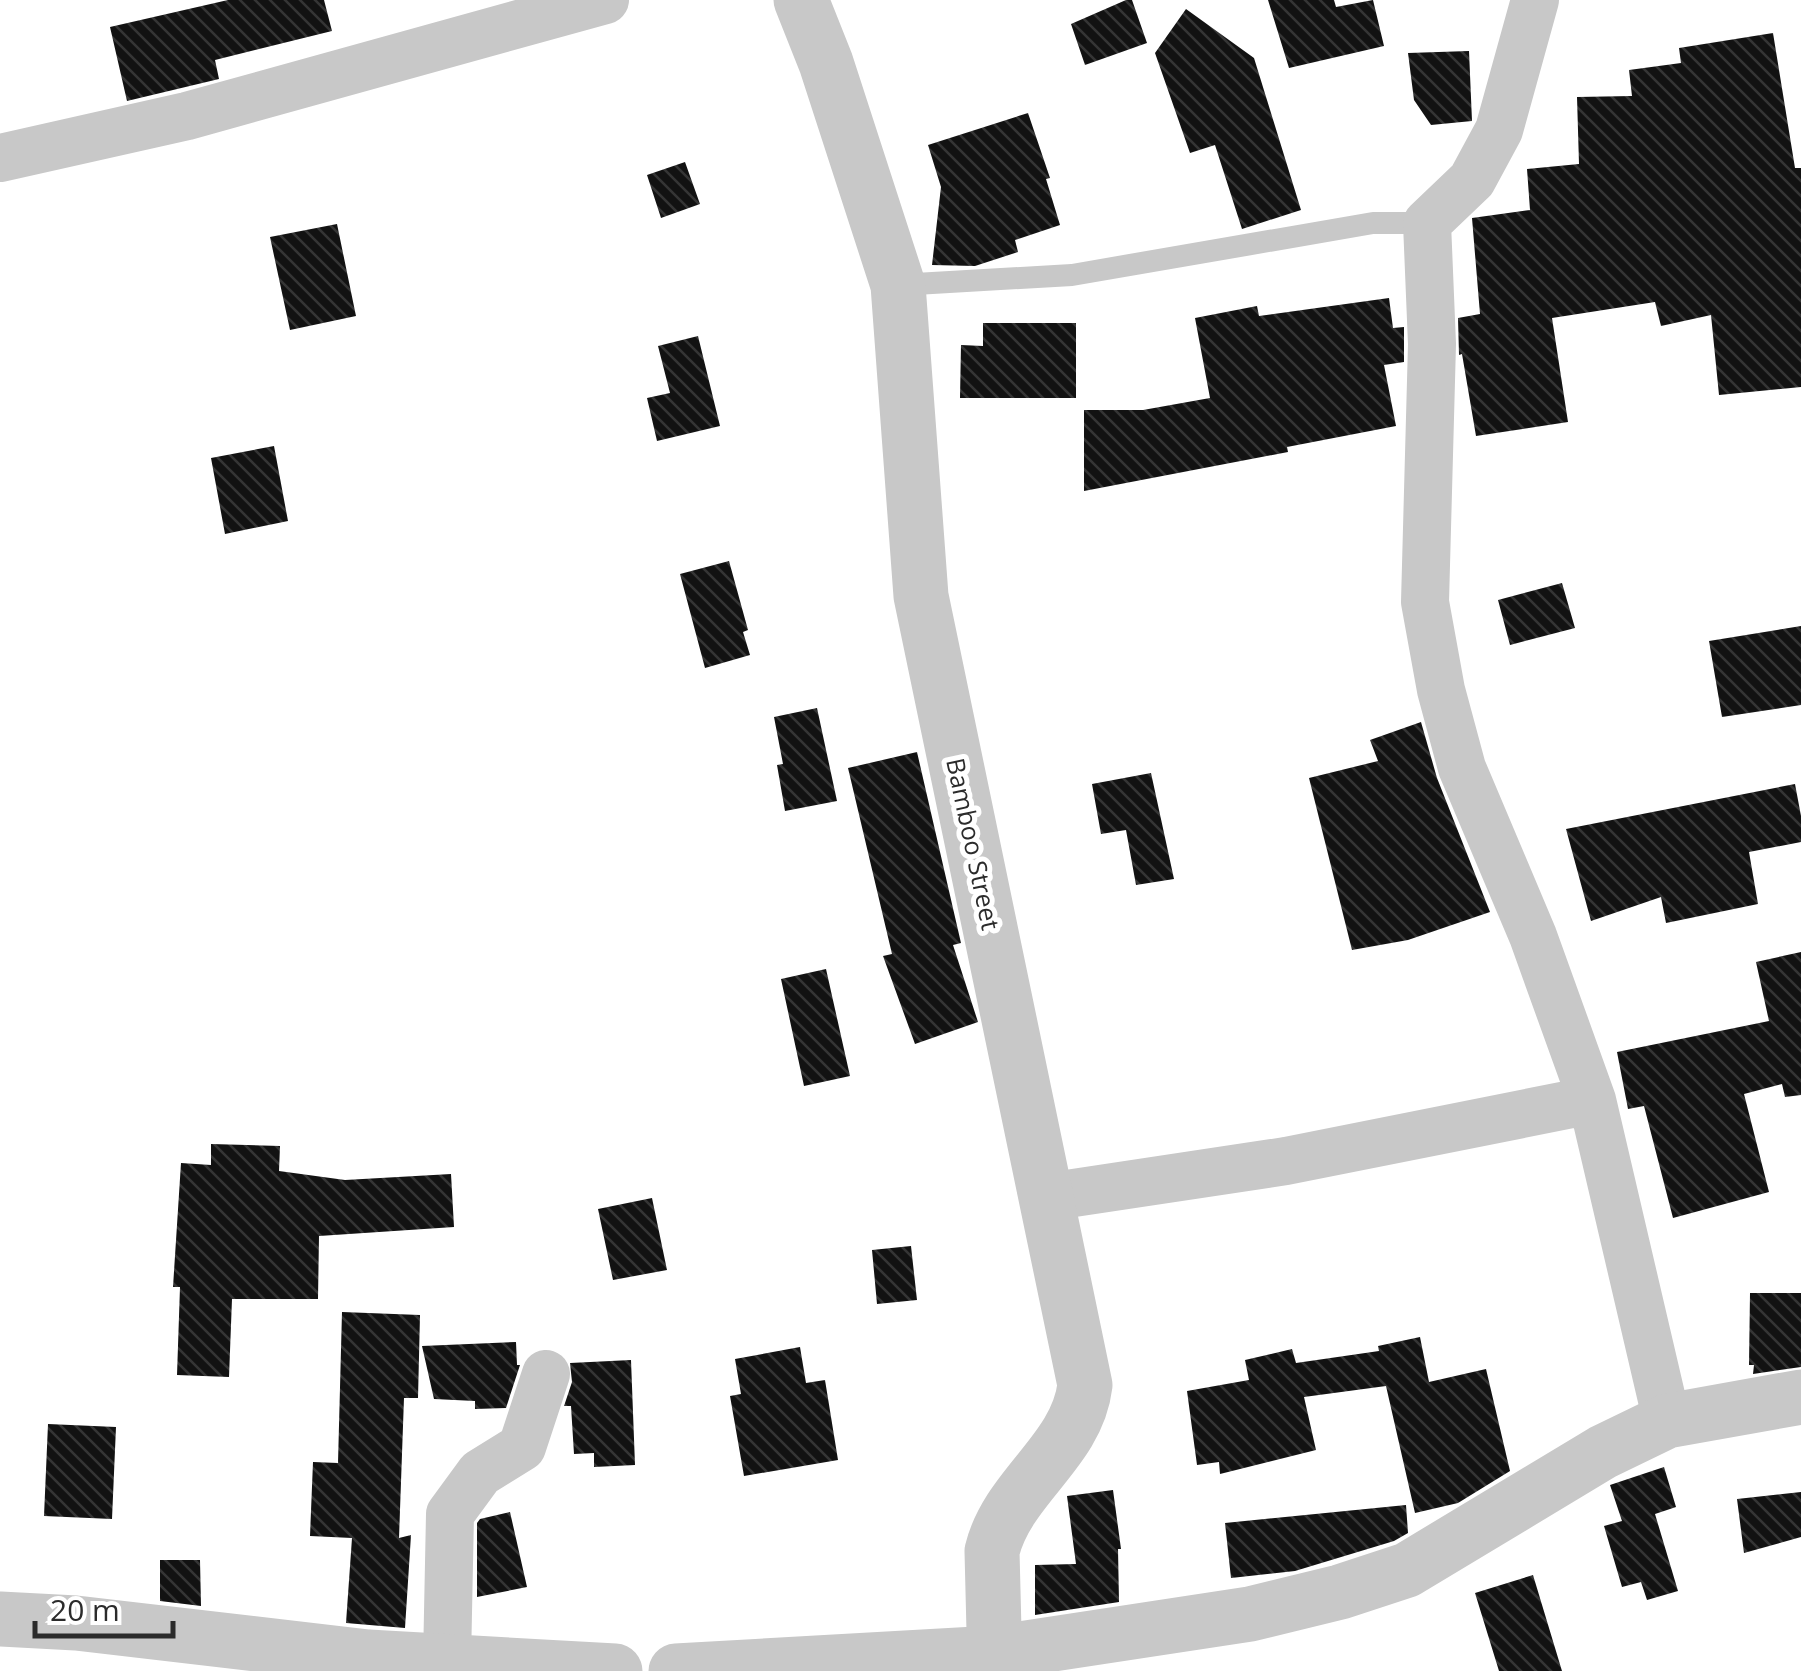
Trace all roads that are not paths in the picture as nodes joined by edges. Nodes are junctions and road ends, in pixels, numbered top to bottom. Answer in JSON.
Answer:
{"nodes":[{"id":1,"x":605,"y":0,"type":"edge"},
{"id":2,"x":801,"y":0,"type":"edge"},
{"id":3,"x":1536,"y":0,"type":"edge"},
{"id":4,"x":0,"y":158,"type":"edge"},
{"id":5,"x":1427,"y":223,"type":"junction"},
{"id":6,"x":898,"y":285,"type":"junction"},
{"id":7,"x":1592,"y":1100,"type":"junction"},
{"id":8,"x":1047,"y":1197,"type":"junction"},
{"id":9,"x":546,"y":1374,"type":"dead end"},
{"id":10,"x":1801,"y":1397,"type":"edge"},
{"id":11,"x":1667,"y":1421,"type":"junction"},
{"id":12,"x":0,"y":1619,"type":"edge"},
{"id":13,"x":447,"y":1662,"type":"junction"},
{"id":14,"x":994,"y":1662,"type":"edge"},
{"id":15,"x":615,"y":1671,"type":"edge"},
{"id":16,"x":676,"y":1671,"type":"edge"}],
"edges":[{"from":1,"to":4,"type":"street"},
{"from":2,"to":6,"type":"street","name":"Bamboo Street"},
{"from":3,"to":5,"type":"street"},
{"from":5,"to":6,"type":"lane"},
{"from":5,"to":7,"type":"street"},
{"from":6,"to":8,"type":"street","name":"Bamboo Street"},
{"from":7,"to":8,"type":"street"},
{"from":7,"to":11,"type":"street"},
{"from":8,"to":14,"type":"street","name":"Bamboo Street"},
{"from":9,"to":13,"type":"street"},
{"from":10,"to":11,"type":"street"},
{"from":11,"to":14,"type":"street"},
{"from":12,"to":13,"type":"street"},
{"from":13,"to":15,"type":"street"},
{"from":14,"to":16,"type":"street"}]}
